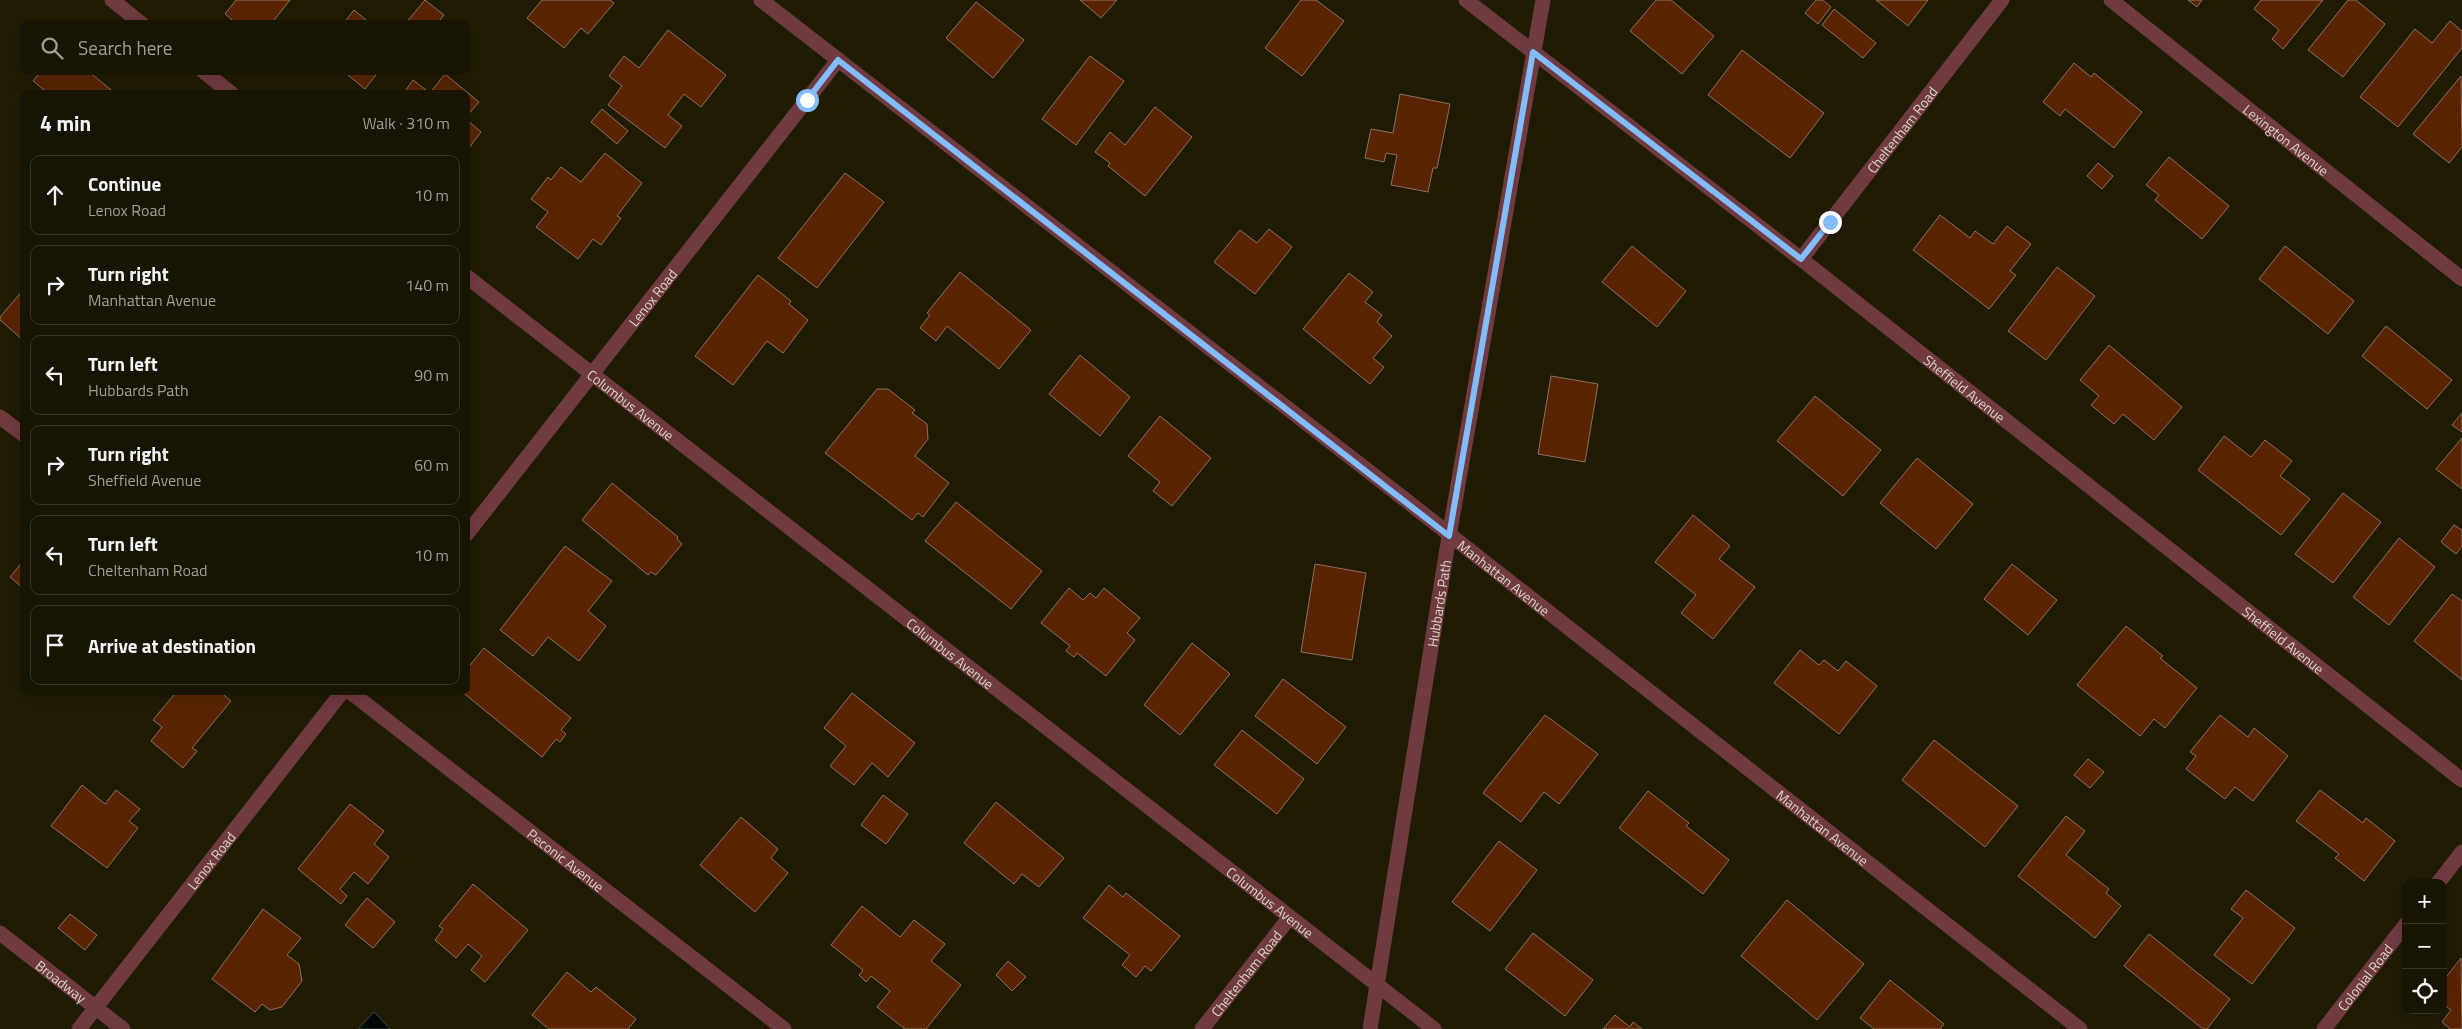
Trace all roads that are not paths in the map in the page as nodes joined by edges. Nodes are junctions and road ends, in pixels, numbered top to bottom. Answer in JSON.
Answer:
{"nodes":[{"id":1,"x":112,"y":0,"type":"edge"},
{"id":2,"x":761,"y":0,"type":"edge"},
{"id":3,"x":1466,"y":0,"type":"edge"},
{"id":4,"x":1542,"y":0,"type":"edge"},
{"id":5,"x":2002,"y":0,"type":"edge"},
{"id":6,"x":2111,"y":0,"type":"edge"},
{"id":7,"x":137,"y":20,"type":"edge"},
{"id":8,"x":1533,"y":52,"type":"junction"},
{"id":9,"x":838,"y":60,"type":"junction"},
{"id":10,"x":208,"y":75,"type":"edge"},
{"id":11,"x":227,"y":90,"type":"edge"},
{"id":12,"x":1801,"y":259,"type":"junction"},
{"id":13,"x":470,"y":279,"type":"edge"},
{"id":14,"x":2462,"y":279,"type":"edge"},
{"id":15,"x":592,"y":375,"type":"junction"},
{"id":16,"x":0,"y":417,"type":"edge"},
{"id":17,"x":20,"y":432,"type":"edge"},
{"id":18,"x":470,"y":530,"type":"edge"},
{"id":19,"x":1449,"y":536,"type":"junction"},
{"id":20,"x":340,"y":695,"type":"edge"},
{"id":21,"x":354,"y":695,"type":"edge"},
{"id":22,"x":2462,"y":780,"type":"edge"},
{"id":23,"x":2462,"y":852,"type":"edge"},
{"id":24,"x":2441,"y":879,"type":"edge"},
{"id":25,"x":1290,"y":916,"type":"junction"},
{"id":26,"x":2402,"y":929,"type":"edge"},
{"id":27,"x":0,"y":933,"type":"edge"},
{"id":28,"x":1378,"y":985,"type":"junction"},
{"id":29,"x":96,"y":1008,"type":"junction"},
{"id":30,"x":79,"y":1029,"type":"edge"},
{"id":31,"x":123,"y":1029,"type":"edge"},
{"id":32,"x":784,"y":1029,"type":"edge"},
{"id":33,"x":1202,"y":1029,"type":"edge"},
{"id":34,"x":1370,"y":1029,"type":"edge"},
{"id":35,"x":1434,"y":1029,"type":"edge"},
{"id":36,"x":2080,"y":1029,"type":"edge"},
{"id":37,"x":2324,"y":1029,"type":"edge"}],
"edges":[{"from":1,"to":7,"type":"street"},
{"from":2,"to":9,"type":"street","name":"Manhattan Avenue"},
{"from":3,"to":8,"type":"street","name":"Sheffield Avenue"},
{"from":4,"to":8,"type":"street","name":"Hubbards Path"},
{"from":5,"to":12,"type":"street","name":"Cheltenham Road"},
{"from":6,"to":14,"type":"street","name":"Lexington Avenue"},
{"from":8,"to":12,"type":"street","name":"Sheffield Avenue"},
{"from":8,"to":19,"type":"street","name":"Hubbards Path"},
{"from":9,"to":15,"type":"street","name":"Lenox Road"},
{"from":9,"to":19,"type":"street","name":"Manhattan Avenue"},
{"from":10,"to":11,"type":"street"},
{"from":12,"to":22,"type":"street","name":"Sheffield Avenue"},
{"from":13,"to":15,"type":"street","name":"Columbus Avenue"},
{"from":15,"to":18,"type":"street","name":"Lenox Road"},
{"from":15,"to":25,"type":"street","name":"Columbus Avenue"},
{"from":16,"to":17,"type":"street"},
{"from":19,"to":28,"type":"street","name":"Hubbards Path"},
{"from":19,"to":36,"type":"street","name":"Manhattan Avenue"},
{"from":20,"to":29,"type":"street","name":"Lenox Road"},
{"from":21,"to":32,"type":"street","name":"Peconic Avenue"},
{"from":23,"to":24,"type":"street"},
{"from":25,"to":28,"type":"street","name":"Columbus Avenue"},
{"from":25,"to":33,"type":"street","name":"Cheltenham Road"},
{"from":26,"to":37,"type":"street","name":"Colonial Road"},
{"from":27,"to":29,"type":"street","name":"Broadway"},
{"from":28,"to":34,"type":"street","name":"Hubbards Path"},
{"from":28,"to":35,"type":"street","name":"Columbus Avenue"},
{"from":29,"to":30,"type":"street","name":"Lenox Road"},
{"from":29,"to":31,"type":"street","name":"Broadway"}]}
